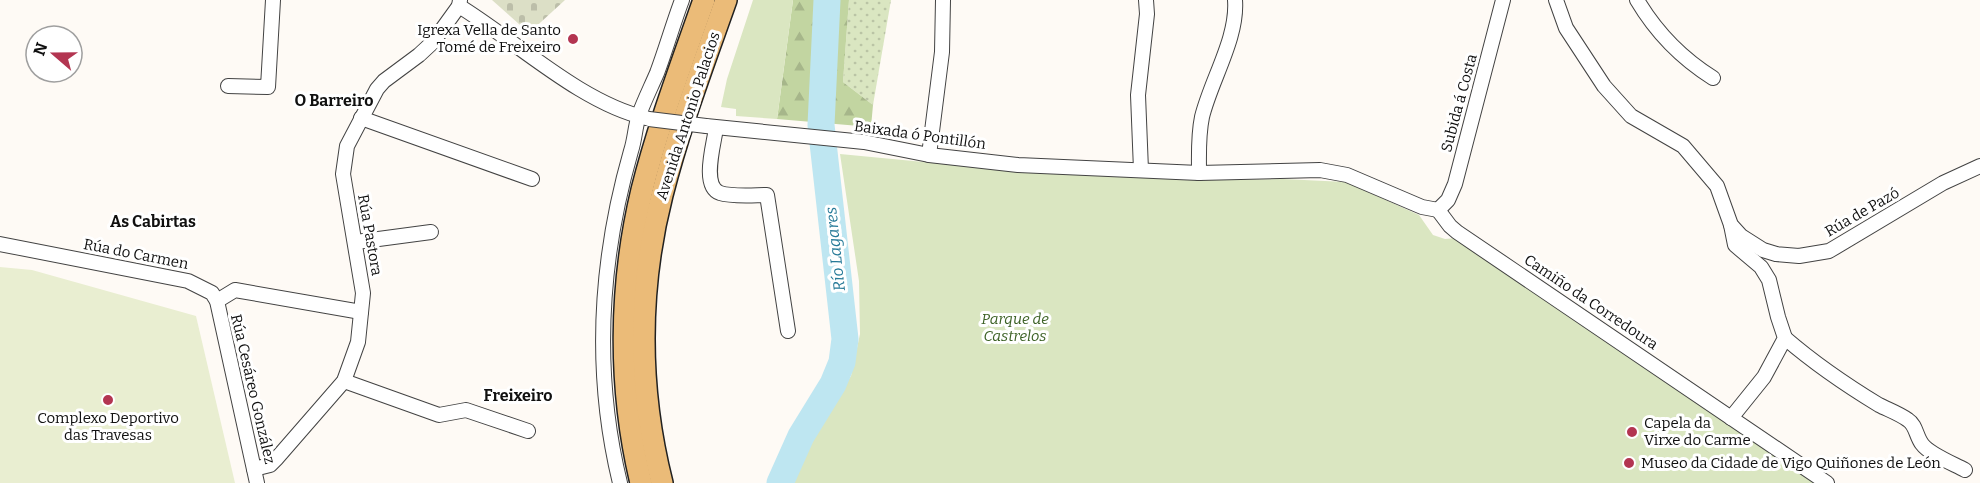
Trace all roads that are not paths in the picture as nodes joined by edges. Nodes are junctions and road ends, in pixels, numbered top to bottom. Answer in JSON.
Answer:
{"nodes":[{"id":1,"x":273,"y":0,"type":"edge"},
{"id":2,"x":682,"y":0,"type":"edge"},
{"id":3,"x":704,"y":0,"type":"edge"},
{"id":4,"x":726,"y":0,"type":"edge"},
{"id":5,"x":738,"y":0,"type":"edge"},
{"id":6,"x":943,"y":0,"type":"edge"},
{"id":7,"x":1146,"y":0,"type":"edge"},
{"id":8,"x":1235,"y":0,"type":"edge"},
{"id":9,"x":1503,"y":0,"type":"edge"},
{"id":10,"x":1556,"y":0,"type":"edge"},
{"id":11,"x":1637,"y":0,"type":"edge"},
{"id":12,"x":459,"y":3,"type":"edge"},
{"id":13,"x":710,"y":46,"type":"junction"},
{"id":14,"x":1713,"y":78,"type":"dead end"},
{"id":15,"x":228,"y":86,"type":"dead end"},
{"id":16,"x":644,"y":117,"type":"junction"},
{"id":17,"x":361,"y":118,"type":"junction"},
{"id":18,"x":711,"y":127,"type":"junction"},
{"id":19,"x":929,"y":155,"type":"junction"},
{"id":20,"x":1980,"y":166,"type":"edge"},
{"id":21,"x":1141,"y":170,"type":"junction"},
{"id":22,"x":1199,"y":173,"type":"junction"},
{"id":23,"x":532,"y":179,"type":"dead end"},
{"id":24,"x":1438,"y":210,"type":"junction"},
{"id":25,"x":1731,"y":225,"type":"junction"},
{"id":26,"x":431,"y":232,"type":"dead end"},
{"id":27,"x":356,"y":242,"type":"junction"},
{"id":28,"x":0,"y":244,"type":"edge"},
{"id":29,"x":217,"y":302,"type":"junction"},
{"id":30,"x":361,"y":312,"type":"junction"},
{"id":31,"x":788,"y":331,"type":"dead end"},
{"id":32,"x":1785,"y":338,"type":"junction"},
{"id":33,"x":344,"y":381,"type":"junction"},
{"id":34,"x":1731,"y":418,"type":"junction"},
{"id":35,"x":528,"y":431,"type":"dead end"},
{"id":36,"x":1965,"y":470,"type":"dead end"},
{"id":37,"x":256,"y":476,"type":"edge"},
{"id":38,"x":620,"y":483,"type":"edge"},
{"id":39,"x":641,"y":483,"type":"edge"},
{"id":40,"x":662,"y":483,"type":"edge"},
{"id":41,"x":1827,"y":483,"type":"edge"}],
"edges":[{"from":1,"to":15,"type":"street"},
{"from":2,"to":16,"type":"street"},
{"from":3,"to":39,"type":"main road","name":"Avenida Antonio Palacios"},
{"from":4,"to":13,"type":"main road","name":"Avenida Antonio Palacios"},
{"from":5,"to":13,"type":"main road"},
{"from":6,"to":19,"type":"street"},
{"from":7,"to":21,"type":"street"},
{"from":8,"to":22,"type":"street"},
{"from":9,"to":24,"type":"street","name":"Subida á Costa"},
{"from":10,"to":25,"type":"street"},
{"from":11,"to":14,"type":"street"},
{"from":12,"to":16,"type":"street","name":"Baixada ó Pontillón"},
{"from":12,"to":17,"type":"street","name":"Rúa Pastora"},
{"from":13,"to":40,"type":"main road","name":"Avenida Antonio Palacios"},
{"from":16,"to":18,"type":"street","name":"Baixada ó Pontillón","bridge":true},
{"from":16,"to":38,"type":"street"},
{"from":17,"to":23,"type":"street"},
{"from":17,"to":27,"type":"street","name":"Rúa Pastora"},
{"from":18,"to":19,"type":"street","name":"Baixada ó Pontillón"},
{"from":18,"to":31,"type":"street"},
{"from":19,"to":21,"type":"street","name":"Baixada ó Pontillón"},
{"from":20,"to":25,"type":"street","name":"Rúa de Pazó"},
{"from":21,"to":22,"type":"street","name":"Baixada ó Pontillón"},
{"from":22,"to":24,"type":"street","name":"Baixada ó Pontillón"},
{"from":24,"to":34,"type":"street","name":"Camiño da Corredoura"},
{"from":25,"to":32,"type":"street"},
{"from":26,"to":27,"type":"street"},
{"from":27,"to":30,"type":"street","name":"Rúa Pastora"},
{"from":28,"to":29,"type":"street","name":"Rúa do Carmen"},
{"from":29,"to":30,"type":"street"},
{"from":29,"to":37,"type":"street","name":"Rúa Cesáreo González"},
{"from":30,"to":33,"type":"street","name":"Rúa Pastora"},
{"from":32,"to":34,"type":"street"},
{"from":32,"to":36,"type":"street"},
{"from":33,"to":35,"type":"street"},
{"from":33,"to":37,"type":"street","name":"Rúa Pastora"},
{"from":34,"to":41,"type":"street","name":"Camiño da Corredoura"}]}
